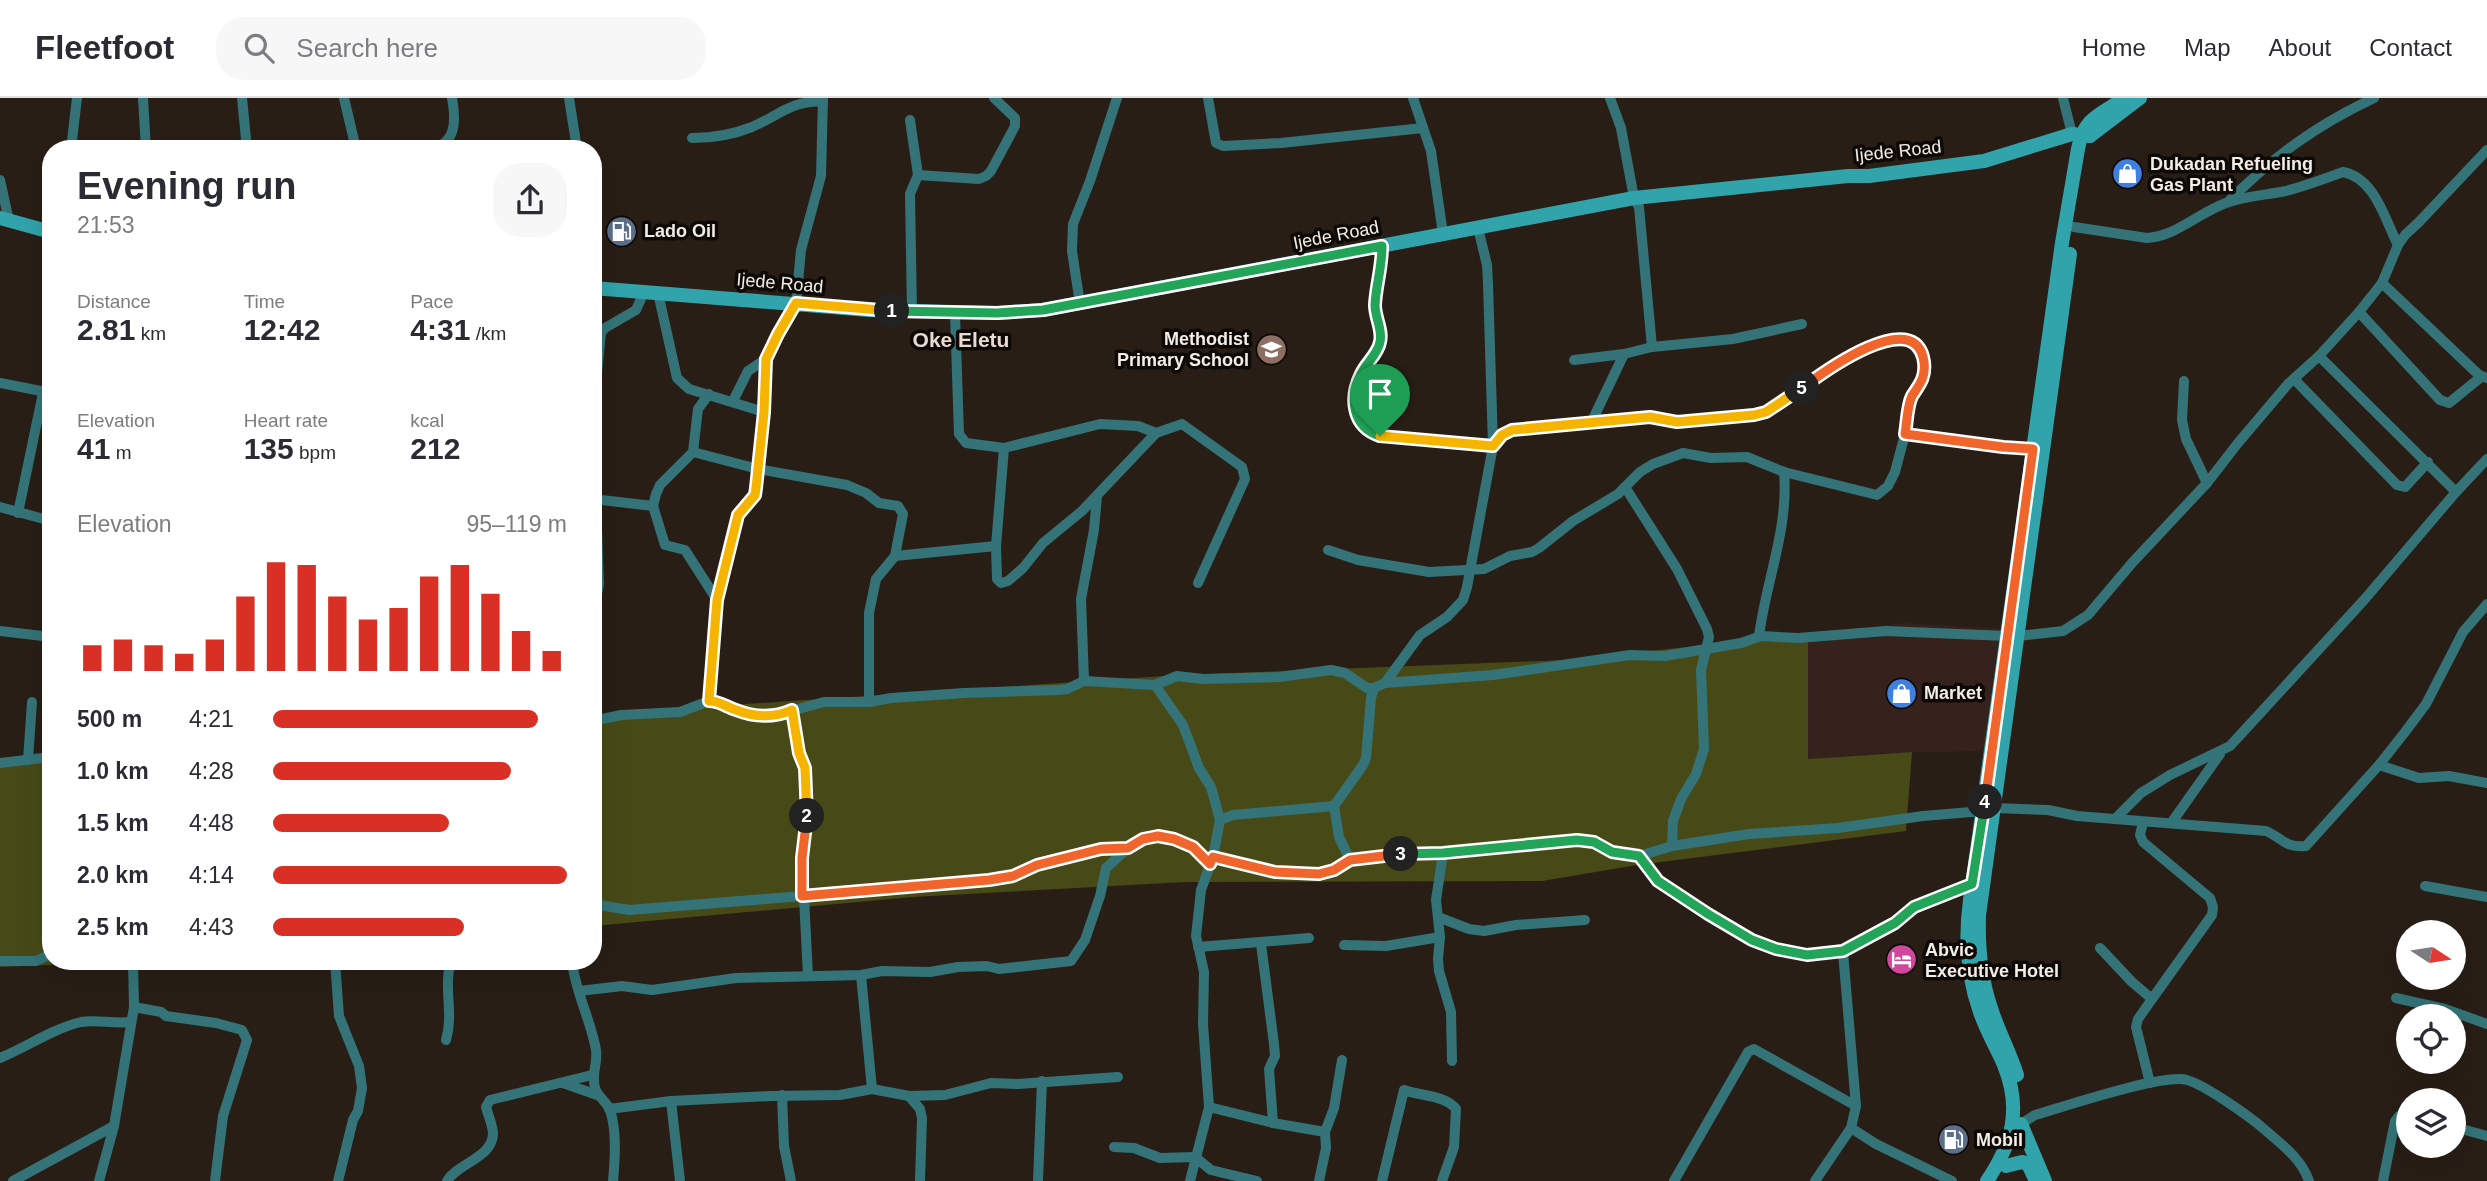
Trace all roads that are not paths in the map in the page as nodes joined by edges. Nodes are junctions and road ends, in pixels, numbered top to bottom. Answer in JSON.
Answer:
{"nodes":[{"id":1,"x":77,"y":98,"type":"edge"},
{"id":2,"x":143,"y":98,"type":"edge"},
{"id":3,"x":242,"y":98,"type":"edge"},
{"id":4,"x":344,"y":98,"type":"edge"},
{"id":5,"x":452,"y":98,"type":"edge"},
{"id":6,"x":569,"y":98,"type":"edge"},
{"id":7,"x":994,"y":98,"type":"edge"},
{"id":8,"x":1117,"y":98,"type":"edge"},
{"id":9,"x":1208,"y":98,"type":"edge"},
{"id":10,"x":1413,"y":98,"type":"edge"},
{"id":11,"x":1610,"y":98,"type":"edge"},
{"id":12,"x":2063,"y":98,"type":"edge"},
{"id":13,"x":2125,"y":98,"type":"edge"},
{"id":14,"x":2140,"y":98,"type":"edge"},
{"id":15,"x":2374,"y":98,"type":"edge"},
{"id":16,"x":823,"y":100,"type":"edge"},
{"id":17,"x":910,"y":120,"type":"dead end"},
{"id":18,"x":1423,"y":128,"type":"junction"},
{"id":19,"x":2081,"y":135,"type":"junction"},
{"id":20,"x":692,"y":138,"type":"dead end"},
{"id":21,"x":72,"y":140,"type":"edge"},
{"id":22,"x":145,"y":140,"type":"edge"},
{"id":23,"x":246,"y":140,"type":"edge"},
{"id":24,"x":354,"y":140,"type":"edge"},
{"id":25,"x":447,"y":140,"type":"edge"},
{"id":26,"x":576,"y":140,"type":"edge"},
{"id":27,"x":2487,"y":150,"type":"edge"},
{"id":28,"x":918,"y":175,"type":"junction"},
{"id":29,"x":0,"y":180,"type":"edge"},
{"id":30,"x":1634,"y":198,"type":"junction"},
{"id":31,"x":2228,"y":202,"type":"junction"},
{"id":32,"x":5,"y":220,"type":"edge"},
{"id":33,"x":2074,"y":227,"type":"junction"},
{"id":34,"x":1478,"y":228,"type":"junction"},
{"id":35,"x":42,"y":230,"type":"edge"},
{"id":36,"x":1443,"y":234,"type":"junction"},
{"id":37,"x":2398,"y":245,"type":"junction"},
{"id":38,"x":1382,"y":246,"type":"junction"},
{"id":39,"x":2382,"y":283,"type":"junction"},
{"id":40,"x":602,"y":288,"type":"edge"},
{"id":41,"x":651,"y":292,"type":"junction"},
{"id":42,"x":796,"y":303,"type":"junction"},
{"id":43,"x":1080,"y":304,"type":"junction"},
{"id":44,"x":912,"y":312,"type":"junction"},
{"id":45,"x":2358,"y":312,"type":"junction"},
{"id":46,"x":955,"y":313,"type":"junction"},
{"id":47,"x":1802,"y":324,"type":"dead end"},
{"id":48,"x":602,"y":332,"type":"edge"},
{"id":49,"x":1651,"y":347,"type":"junction"},
{"id":50,"x":1625,"y":354,"type":"junction"},
{"id":51,"x":2319,"y":356,"type":"junction"},
{"id":52,"x":766,"y":359,"type":"junction"},
{"id":53,"x":1574,"y":360,"type":"dead end"},
{"id":54,"x":2484,"y":377,"type":"edge"},
{"id":55,"x":2295,"y":380,"type":"junction"},
{"id":56,"x":2184,"y":381,"type":"dead end"},
{"id":57,"x":0,"y":383,"type":"edge"},
{"id":58,"x":42,"y":392,"type":"edge"},
{"id":59,"x":709,"y":394,"type":"junction"},
{"id":60,"x":733,"y":401,"type":"junction"},
{"id":61,"x":764,"y":412,"type":"junction"},
{"id":62,"x":42,"y":414,"type":"edge"},
{"id":63,"x":1592,"y":421,"type":"junction"},
{"id":64,"x":1156,"y":433,"type":"junction"},
{"id":65,"x":1905,"y":434,"type":"junction"},
{"id":66,"x":1493,"y":446,"type":"junction"},
{"id":67,"x":1004,"y":448,"type":"junction"},
{"id":68,"x":2033,"y":449,"type":"junction"},
{"id":69,"x":693,"y":452,"type":"junction"},
{"id":70,"x":2487,"y":459,"type":"edge"},
{"id":71,"x":2428,"y":462,"type":"junction"},
{"id":72,"x":758,"y":469,"type":"junction"},
{"id":73,"x":1784,"y":472,"type":"junction"},
{"id":74,"x":2207,"y":483,"type":"junction"},
{"id":75,"x":1625,"y":487,"type":"junction"},
{"id":76,"x":2456,"y":492,"type":"junction"},
{"id":77,"x":1097,"y":496,"type":"junction"},
{"id":78,"x":602,"y":501,"type":"edge"},
{"id":79,"x":653,"y":506,"type":"junction"},
{"id":80,"x":0,"y":508,"type":"edge"},
{"id":81,"x":18,"y":513,"type":"junction"},
{"id":82,"x":42,"y":519,"type":"edge"},
{"id":83,"x":996,"y":546,"type":"junction"},
{"id":84,"x":1328,"y":550,"type":"dead end"},
{"id":85,"x":895,"y":556,"type":"junction"},
{"id":86,"x":1469,"y":571,"type":"junction"},
{"id":87,"x":1198,"y":583,"type":"dead end"},
{"id":88,"x":717,"y":600,"type":"junction"},
{"id":89,"x":2487,"y":604,"type":"edge"},
{"id":90,"x":0,"y":631,"type":"edge"},
{"id":91,"x":42,"y":635,"type":"edge"},
{"id":92,"x":1759,"y":636,"type":"junction"},
{"id":93,"x":2012,"y":636,"type":"junction"},
{"id":94,"x":1705,"y":650,"type":"junction"},
{"id":95,"x":1084,"y":681,"type":"junction"},
{"id":96,"x":1155,"y":685,"type":"junction"},
{"id":97,"x":1374,"y":689,"type":"junction"},
{"id":98,"x":709,"y":701,"type":"junction"},
{"id":99,"x":32,"y":702,"type":"dead end"},
{"id":100,"x":869,"y":702,"type":"junction"},
{"id":101,"x":792,"y":710,"type":"junction"},
{"id":102,"x":602,"y":719,"type":"edge"},
{"id":103,"x":2221,"y":752,"type":"junction"},
{"id":104,"x":42,"y":758,"type":"edge"},
{"id":105,"x":28,"y":760,"type":"junction"},
{"id":106,"x":0,"y":762,"type":"edge"},
{"id":107,"x":2379,"y":765,"type":"junction"},
{"id":108,"x":2487,"y":783,"type":"edge"},
{"id":109,"x":1334,"y":806,"type":"junction"},
{"id":110,"x":1989,"y":810,"type":"junction"},
{"id":111,"x":2115,"y":819,"type":"junction"},
{"id":112,"x":1220,"y":820,"type":"junction"},
{"id":113,"x":2143,"y":822,"type":"junction"},
{"id":114,"x":2172,"y":822,"type":"junction"},
{"id":115,"x":1672,"y":846,"type":"junction"},
{"id":116,"x":1128,"y":848,"type":"junction"},
{"id":117,"x":1443,"y":853,"type":"junction"},
{"id":118,"x":1639,"y":856,"type":"junction"},
{"id":119,"x":1211,"y":860,"type":"junction"},
{"id":120,"x":1350,"y":860,"type":"junction"},
{"id":121,"x":1972,"y":884,"type":"junction"},
{"id":122,"x":2425,"y":886,"type":"dead end"},
{"id":123,"x":802,"y":896,"type":"junction"},
{"id":124,"x":2487,"y":897,"type":"edge"},
{"id":125,"x":602,"y":906,"type":"edge"},
{"id":126,"x":1438,"y":917,"type":"junction"},
{"id":127,"x":1585,"y":920,"type":"dead end"},
{"id":128,"x":1440,"y":937,"type":"junction"},
{"id":129,"x":1309,"y":938,"type":"dead end"},
{"id":130,"x":1261,"y":944,"type":"junction"},
{"id":131,"x":1344,"y":945,"type":"dead end"},
{"id":132,"x":1198,"y":947,"type":"junction"},
{"id":133,"x":2100,"y":948,"type":"dead end"},
{"id":134,"x":1843,"y":951,"type":"junction"},
{"id":135,"x":42,"y":958,"type":"edge"},
{"id":136,"x":0,"y":961,"type":"edge"},
{"id":137,"x":134,"y":970,"type":"edge"},
{"id":138,"x":336,"y":970,"type":"edge"},
{"id":139,"x":448,"y":970,"type":"edge"},
{"id":140,"x":573,"y":970,"type":"edge"},
{"id":141,"x":861,"y":975,"type":"junction"},
{"id":142,"x":808,"y":976,"type":"junction"},
{"id":143,"x":579,"y":991,"type":"junction"},
{"id":144,"x":2396,"y":998,"type":"dead end"},
{"id":145,"x":2152,"y":999,"type":"junction"},
{"id":146,"x":134,"y":1007,"type":"junction"},
{"id":147,"x":130,"y":1022,"type":"junction"},
{"id":148,"x":2487,"y":1024,"type":"edge"},
{"id":149,"x":446,"y":1040,"type":"dead end"},
{"id":150,"x":0,"y":1058,"type":"edge"},
{"id":151,"x":1342,"y":1060,"type":"dead end"},
{"id":152,"x":1452,"y":1061,"type":"dead end"},
{"id":153,"x":592,"y":1075,"type":"junction"},
{"id":154,"x":1118,"y":1077,"type":"dead end"},
{"id":155,"x":1042,"y":1082,"type":"junction"},
{"id":156,"x":563,"y":1083,"type":"junction"},
{"id":157,"x":2150,"y":1083,"type":"junction"},
{"id":158,"x":873,"y":1089,"type":"junction"},
{"id":159,"x":597,"y":1095,"type":"junction"},
{"id":160,"x":782,"y":1096,"type":"junction"},
{"id":161,"x":909,"y":1096,"type":"junction"},
{"id":162,"x":671,"y":1101,"type":"junction"},
{"id":163,"x":1856,"y":1106,"type":"junction"},
{"id":164,"x":1209,"y":1107,"type":"junction"},
{"id":165,"x":610,"y":1109,"type":"junction"},
{"id":166,"x":2396,"y":1120,"type":"edge"},
{"id":167,"x":1273,"y":1124,"type":"junction"},
{"id":168,"x":2021,"y":1124,"type":"junction"},
{"id":169,"x":114,"y":1126,"type":"junction"},
{"id":170,"x":1851,"y":1128,"type":"junction"},
{"id":171,"x":2466,"y":1131,"type":"edge"},
{"id":172,"x":1325,"y":1132,"type":"junction"},
{"id":173,"x":2487,"y":1136,"type":"edge"},
{"id":174,"x":1114,"y":1147,"type":"dead end"},
{"id":175,"x":1195,"y":1157,"type":"junction"},
{"id":176,"x":2006,"y":1166,"type":"junction"},
{"id":177,"x":13,"y":1181,"type":"edge"},
{"id":178,"x":99,"y":1181,"type":"edge"},
{"id":179,"x":215,"y":1181,"type":"edge"},
{"id":180,"x":338,"y":1181,"type":"edge"},
{"id":181,"x":447,"y":1181,"type":"edge"},
{"id":182,"x":613,"y":1181,"type":"edge"},
{"id":183,"x":680,"y":1181,"type":"edge"},
{"id":184,"x":791,"y":1181,"type":"edge"},
{"id":185,"x":920,"y":1181,"type":"edge"},
{"id":186,"x":1038,"y":1181,"type":"edge"},
{"id":187,"x":1190,"y":1181,"type":"edge"},
{"id":188,"x":1257,"y":1181,"type":"edge"},
{"id":189,"x":1319,"y":1181,"type":"edge"},
{"id":190,"x":1382,"y":1181,"type":"edge"},
{"id":191,"x":1442,"y":1181,"type":"edge"},
{"id":192,"x":1674,"y":1181,"type":"edge"},
{"id":193,"x":1815,"y":1181,"type":"edge"},
{"id":194,"x":1952,"y":1181,"type":"edge"},
{"id":195,"x":1987,"y":1181,"type":"edge"},
{"id":196,"x":1996,"y":1181,"type":"edge"},
{"id":197,"x":2036,"y":1181,"type":"edge"},
{"id":198,"x":2045,"y":1181,"type":"edge"},
{"id":199,"x":2309,"y":1181,"type":"edge"},
{"id":200,"x":2383,"y":1181,"type":"edge"}],
"edges":[{"from":1,"to":21,"type":"street"},
{"from":2,"to":22,"type":"street"},
{"from":3,"to":23,"type":"street"},
{"from":4,"to":24,"type":"street"},
{"from":5,"to":25,"type":"street"},
{"from":6,"to":26,"type":"street"},
{"from":7,"to":28,"type":"street"},
{"from":8,"to":43,"type":"street"},
{"from":9,"to":18,"type":"street"},
{"from":10,"to":18,"type":"street"},
{"from":11,"to":30,"type":"street"},
{"from":12,"to":19,"type":"street"},
{"from":13,"to":19,"type":"main road","name":"Ijede Road"},
{"from":14,"to":19,"type":"main road","name":"Ijede Road"},
{"from":15,"to":31,"type":"street"},
{"from":16,"to":20,"type":"street"},
{"from":16,"to":42,"type":"street"},
{"from":17,"to":28,"type":"street"},
{"from":18,"to":36,"type":"street"},
{"from":19,"to":30,"type":"main road","name":"Ijede Road"},
{"from":19,"to":33,"type":"main road"},
{"from":19,"to":68,"type":"main road"},
{"from":27,"to":37,"type":"street"},
{"from":28,"to":44,"type":"street"},
{"from":29,"to":32,"type":"street"},
{"from":30,"to":34,"type":"main road","name":"Ijede Road"},
{"from":30,"to":49,"type":"street"},
{"from":31,"to":33,"type":"street"},
{"from":31,"to":37,"type":"street"},
{"from":32,"to":35,"type":"main road"},
{"from":33,"to":93,"type":"main road"},
{"from":34,"to":36,"type":"main road","name":"Ijede Road"},
{"from":34,"to":66,"type":"street"},
{"from":36,"to":38,"type":"main road","name":"Ijede Road"},
{"from":37,"to":39,"type":"street"},
{"from":38,"to":43,"type":"main road","name":"Ijede Road"},
{"from":38,"to":66,"type":"street"},
{"from":39,"to":45,"type":"street"},
{"from":39,"to":54,"type":"street"},
{"from":40,"to":41,"type":"main road","name":"Ijede Road"},
{"from":41,"to":42,"type":"main road","name":"Ijede Road"},
{"from":41,"to":48,"type":"street"},
{"from":41,"to":59,"type":"street"},
{"from":42,"to":44,"type":"main road","name":"Ijede Road"},
{"from":42,"to":52,"type":"street"},
{"from":43,"to":46,"type":"main road","name":"Ijede Road"},
{"from":44,"to":46,"type":"main road","name":"Ijede Road"},
{"from":45,"to":51,"type":"street"},
{"from":45,"to":54,"type":"street"},
{"from":46,"to":67,"type":"street"},
{"from":47,"to":49,"type":"street"},
{"from":49,"to":50,"type":"street"},
{"from":50,"to":53,"type":"street"},
{"from":50,"to":63,"type":"street"},
{"from":51,"to":55,"type":"street"},
{"from":51,"to":71,"type":"street"},
{"from":52,"to":60,"type":"street"},
{"from":52,"to":61,"type":"street"},
{"from":55,"to":71,"type":"street"},
{"from":55,"to":74,"type":"street"},
{"from":56,"to":74,"type":"street"},
{"from":57,"to":58,"type":"street"},
{"from":59,"to":60,"type":"street"},
{"from":59,"to":69,"type":"street"},
{"from":60,"to":61,"type":"street"},
{"from":61,"to":72,"type":"street"},
{"from":62,"to":81,"type":"street"},
{"from":63,"to":65,"type":"street"},
{"from":63,"to":66,"type":"street"},
{"from":64,"to":67,"type":"street"},
{"from":64,"to":77,"type":"street"},
{"from":64,"to":87,"type":"street"},
{"from":65,"to":68,"type":"street"},
{"from":65,"to":73,"type":"street"},
{"from":66,"to":86,"type":"street"},
{"from":67,"to":83,"type":"street"},
{"from":68,"to":93,"type":"main road"},
{"from":69,"to":72,"type":"street"},
{"from":69,"to":79,"type":"street"},
{"from":70,"to":76,"type":"street"},
{"from":71,"to":76,"type":"street"},
{"from":72,"to":85,"type":"street"},
{"from":72,"to":88,"type":"street"},
{"from":73,"to":75,"type":"street"},
{"from":73,"to":92,"type":"street"},
{"from":74,"to":93,"type":"street"},
{"from":75,"to":86,"type":"street"},
{"from":75,"to":94,"type":"street"},
{"from":76,"to":103,"type":"street"},
{"from":77,"to":83,"type":"street"},
{"from":77,"to":95,"type":"street"},
{"from":78,"to":79,"type":"street"},
{"from":79,"to":88,"type":"street"},
{"from":80,"to":81,"type":"street"},
{"from":81,"to":82,"type":"street"},
{"from":83,"to":85,"type":"street"},
{"from":84,"to":86,"type":"street"},
{"from":85,"to":100,"type":"street"},
{"from":86,"to":97,"type":"street"},
{"from":88,"to":98,"type":"street"},
{"from":89,"to":107,"type":"street"},
{"from":90,"to":91,"type":"street"},
{"from":92,"to":93,"type":"street"},
{"from":92,"to":94,"type":"street"},
{"from":93,"to":110,"type":"main road"},
{"from":94,"to":97,"type":"street"},
{"from":94,"to":115,"type":"street"},
{"from":95,"to":96,"type":"street"},
{"from":95,"to":100,"type":"street"},
{"from":96,"to":97,"type":"street"},
{"from":96,"to":112,"type":"street"},
{"from":97,"to":109,"type":"street"},
{"from":98,"to":101,"type":"street"},
{"from":98,"to":102,"type":"street"},
{"from":99,"to":105,"type":"street"},
{"from":100,"to":101,"type":"street"},
{"from":101,"to":123,"type":"street"},
{"from":103,"to":111,"type":"street"},
{"from":103,"to":114,"type":"street"},
{"from":104,"to":105,"type":"street"},
{"from":105,"to":106,"type":"street"},
{"from":107,"to":108,"type":"street"},
{"from":107,"to":114,"type":"street"},
{"from":109,"to":112,"type":"street"},
{"from":109,"to":120,"type":"street"},
{"from":110,"to":111,"type":"street"},
{"from":110,"to":115,"type":"street"},
{"from":110,"to":121,"type":"main road"},
{"from":110,"to":168,"type":"main road"},
{"from":111,"to":113,"type":"street"},
{"from":112,"to":119,"type":"street"},
{"from":113,"to":114,"type":"street"},
{"from":113,"to":145,"type":"street"},
{"from":115,"to":118,"type":"street"},
{"from":116,"to":119,"type":"street"},
{"from":116,"to":123,"type":"street"},
{"from":116,"to":141,"type":"street"},
{"from":117,"to":118,"type":"street"},
{"from":117,"to":120,"type":"street"},
{"from":117,"to":126,"type":"street"},
{"from":118,"to":134,"type":"street"},
{"from":119,"to":120,"type":"street"},
{"from":119,"to":132,"type":"street"},
{"from":121,"to":134,"type":"street"},
{"from":121,"to":195,"type":"main road"},
{"from":122,"to":124,"type":"street"},
{"from":123,"to":125,"type":"street"},
{"from":123,"to":142,"type":"street"},
{"from":126,"to":127,"type":"street"},
{"from":126,"to":128,"type":"street"},
{"from":128,"to":131,"type":"street"},
{"from":128,"to":152,"type":"street"},
{"from":129,"to":130,"type":"street"},
{"from":130,"to":132,"type":"street"},
{"from":130,"to":167,"type":"street"},
{"from":132,"to":164,"type":"street"},
{"from":133,"to":145,"type":"street"},
{"from":134,"to":163,"type":"street"},
{"from":135,"to":136,"type":"street"},
{"from":137,"to":146,"type":"street"},
{"from":138,"to":180,"type":"street"},
{"from":139,"to":149,"type":"street"},
{"from":140,"to":143,"type":"street"},
{"from":141,"to":142,"type":"street"},
{"from":141,"to":158,"type":"street"},
{"from":142,"to":143,"type":"street"},
{"from":143,"to":153,"type":"street"},
{"from":144,"to":148,"type":"street"},
{"from":145,"to":157,"type":"street"},
{"from":146,"to":147,"type":"street"},
{"from":146,"to":179,"type":"street"},
{"from":147,"to":150,"type":"street"},
{"from":147,"to":169,"type":"street"},
{"from":151,"to":172,"type":"street"},
{"from":153,"to":156,"type":"street"},
{"from":153,"to":159,"type":"street"},
{"from":154,"to":155,"type":"street"},
{"from":155,"to":161,"type":"street"},
{"from":155,"to":186,"type":"street"},
{"from":156,"to":159,"type":"street"},
{"from":156,"to":181,"type":"street"},
{"from":157,"to":168,"type":"street"},
{"from":157,"to":199,"type":"street"},
{"from":158,"to":160,"type":"street"},
{"from":158,"to":161,"type":"street"},
{"from":159,"to":165,"type":"street"},
{"from":160,"to":162,"type":"street"},
{"from":160,"to":184,"type":"street"},
{"from":161,"to":185,"type":"street"},
{"from":162,"to":165,"type":"street"},
{"from":162,"to":183,"type":"street"},
{"from":163,"to":170,"type":"street"},
{"from":163,"to":192,"type":"street"},
{"from":164,"to":167,"type":"street"},
{"from":164,"to":175,"type":"street"},
{"from":165,"to":182,"type":"street"},
{"from":166,"to":200,"type":"street"},
{"from":167,"to":172,"type":"street"},
{"from":168,"to":176,"type":"main road"},
{"from":168,"to":198,"type":"main road"},
{"from":169,"to":177,"type":"street"},
{"from":169,"to":178,"type":"street"},
{"from":170,"to":193,"type":"street"},
{"from":170,"to":194,"type":"street"},
{"from":171,"to":173,"type":"street"},
{"from":172,"to":189,"type":"street"},
{"from":174,"to":175,"type":"street"},
{"from":175,"to":187,"type":"street"},
{"from":175,"to":188,"type":"street"},
{"from":176,"to":196,"type":"main road"},
{"from":176,"to":197,"type":"main road"},
{"from":190,"to":191,"type":"street"}]}
